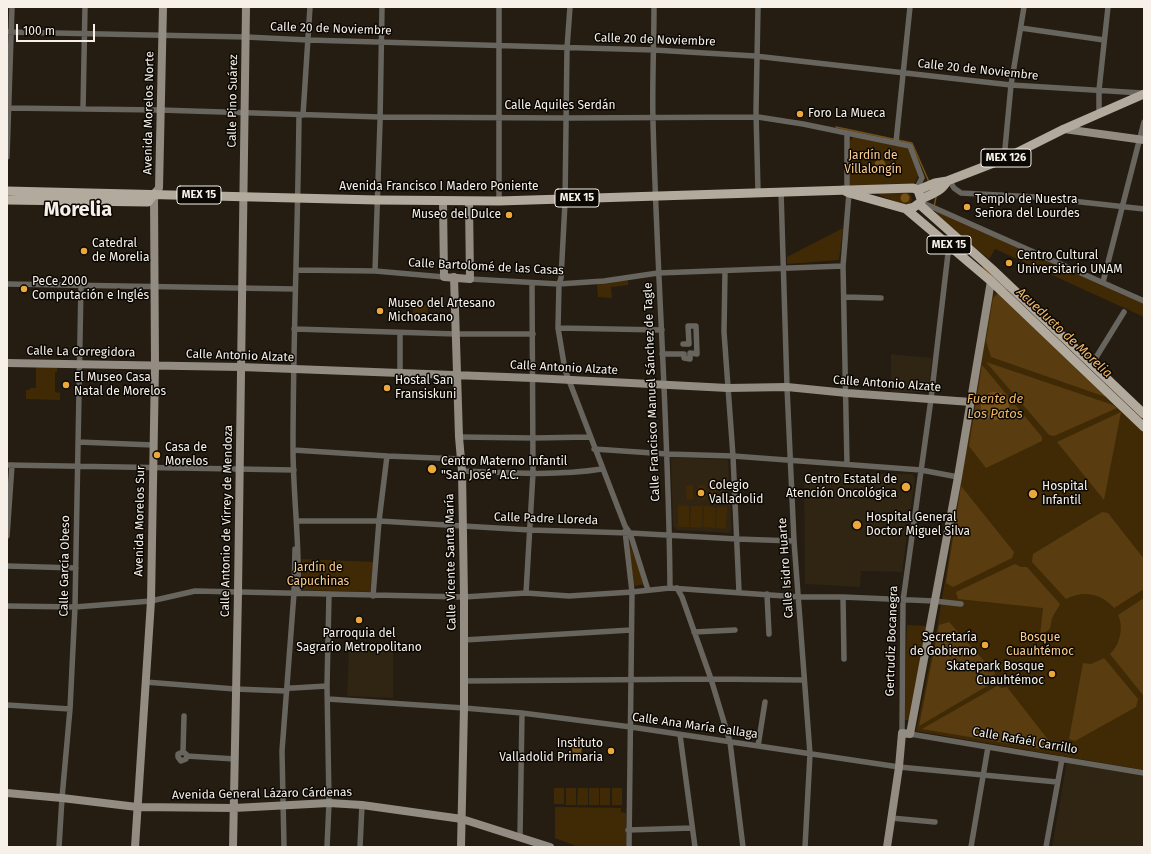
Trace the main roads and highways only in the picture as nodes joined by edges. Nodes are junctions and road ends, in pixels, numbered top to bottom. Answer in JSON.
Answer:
{"nodes":[{"id":1,"x":1144,"y":93,"type":"edge"},
{"id":2,"x":948,"y":181,"type":"junction"},
{"id":3,"x":917,"y":189,"type":"junction"},
{"id":4,"x":846,"y":190,"type":"junction"},
{"id":5,"x":7,"y":191,"type":"edge"},
{"id":6,"x":154,"y":194,"type":"junction"},
{"id":7,"x":7,"y":200,"type":"edge"},
{"id":8,"x":920,"y":202,"type":"junction"},
{"id":9,"x":906,"y":209,"type":"junction"},
{"id":10,"x":1144,"y":414,"type":"edge"},
{"id":11,"x":1144,"y":427,"type":"edge"}],
"edges":[{"from":1,"to":2,"type":"main road","number":"MEX 126"},
{"from":2,"to":3,"type":"main road","number":"MEX 126"},
{"from":2,"to":8,"type":"main road","number":"MEX 126"},
{"from":3,"to":4,"type":"main road","number":"MEX 15"},
{"from":3,"to":8,"type":"main road","number":"MEX 15"},
{"from":4,"to":6,"type":"main road","name":"Avenida Francisco I Madero Poniente","number":"MEX 15"},
{"from":4,"to":9,"type":"main road","number":"MEX 15"},
{"from":5,"to":6,"type":"main road","number":"MEX 15"},
{"from":6,"to":7,"type":"main road","number":"MEX 15"},
{"from":8,"to":9,"type":"main road"},
{"from":8,"to":10,"type":"main road","number":"MEX 15"},
{"from":9,"to":11,"type":"main road","number":"MEX 15"}]}
